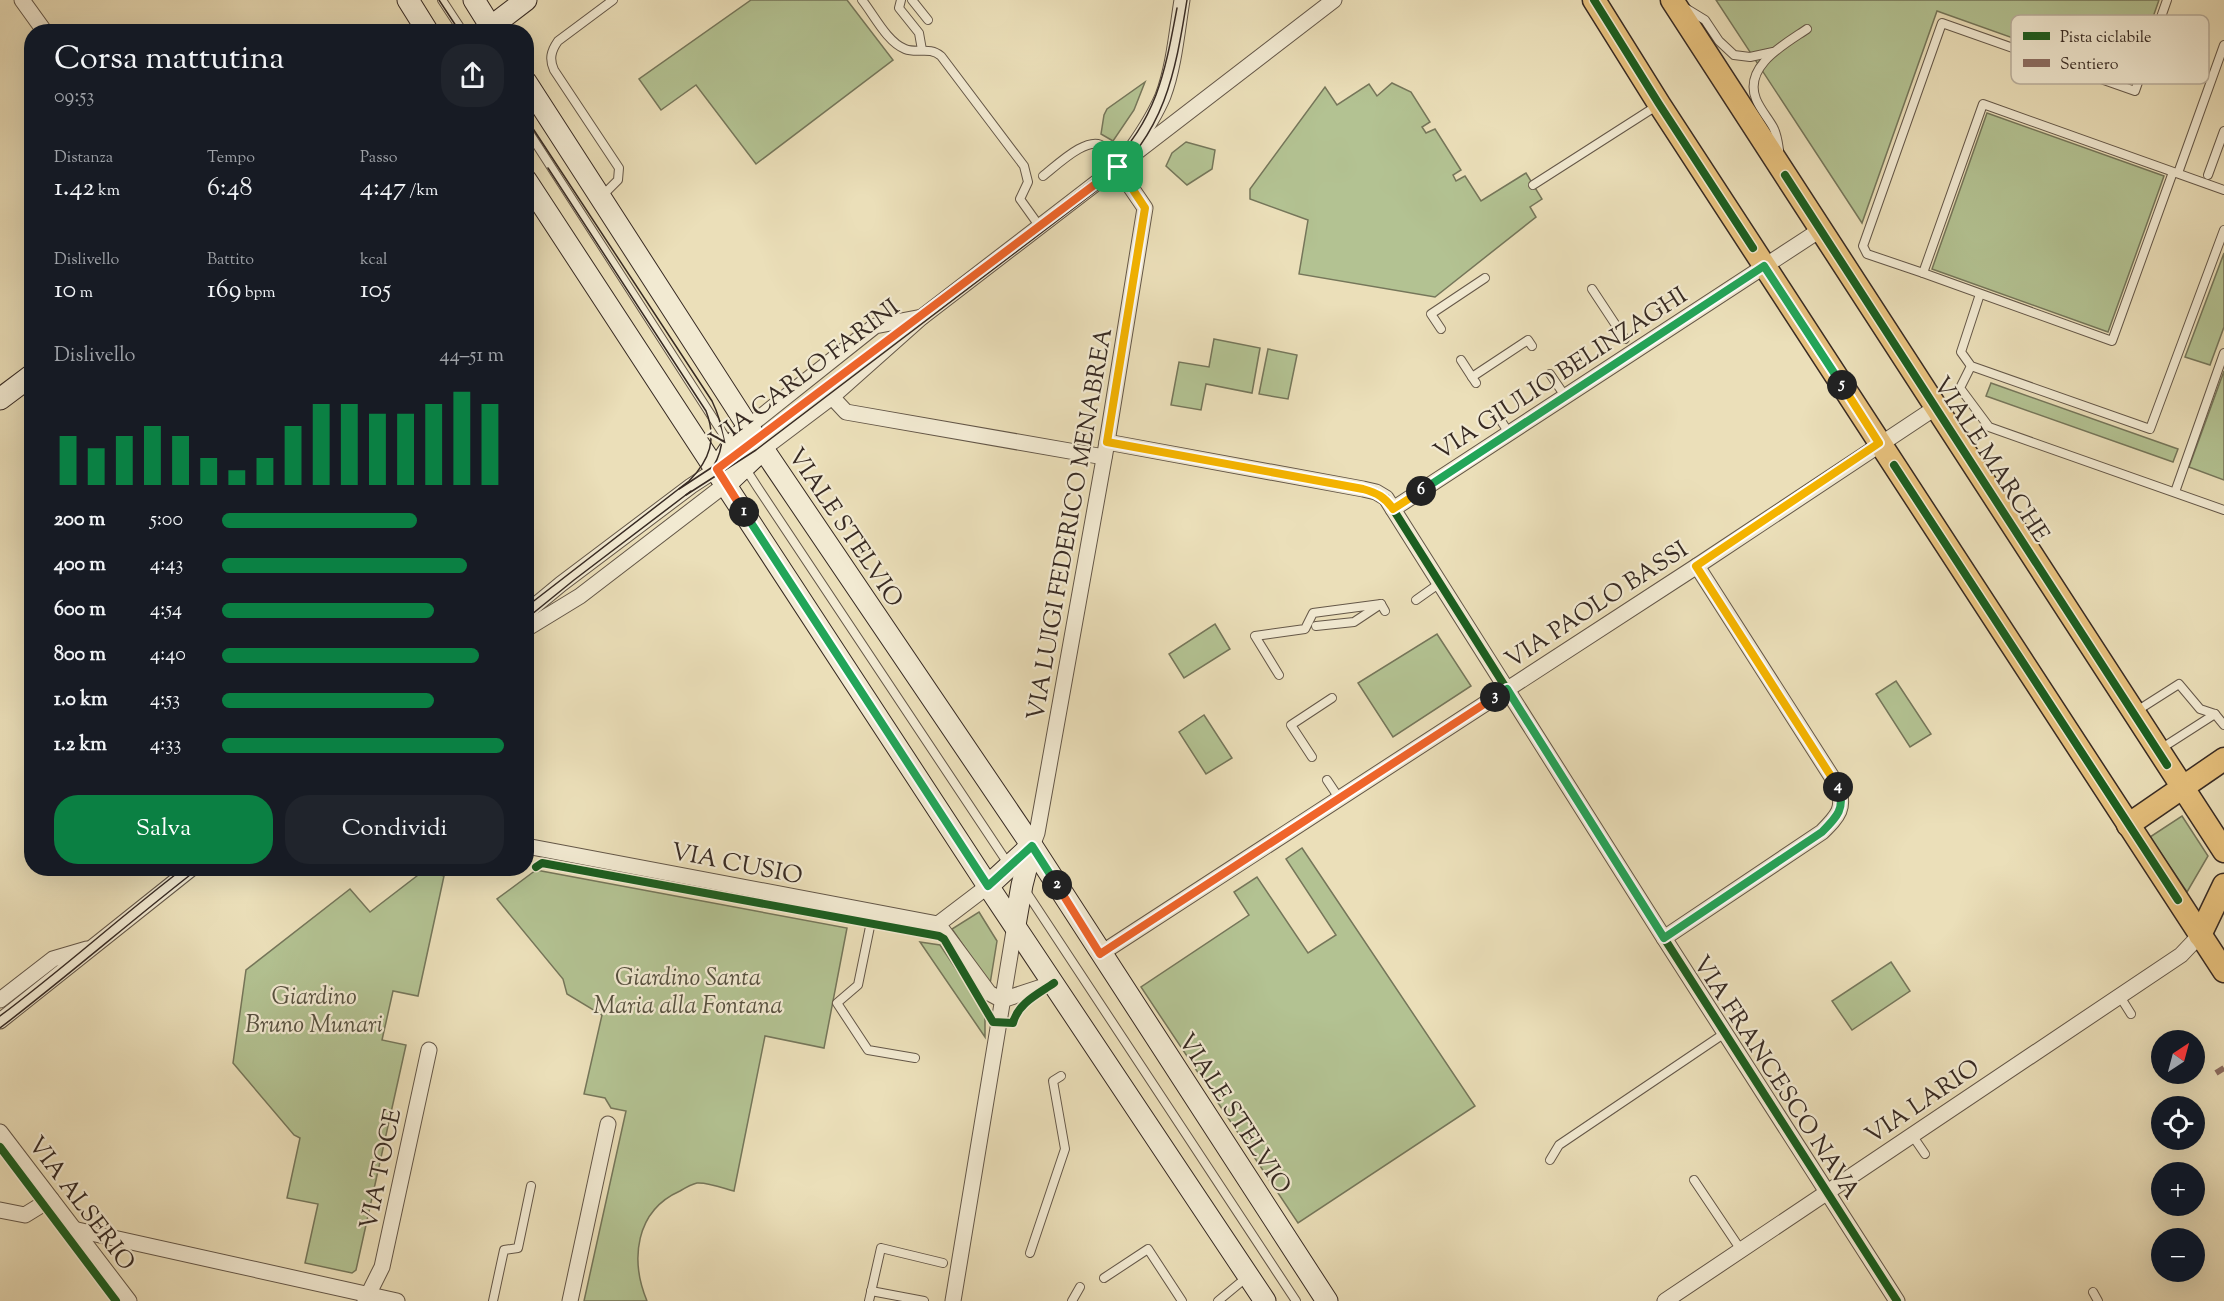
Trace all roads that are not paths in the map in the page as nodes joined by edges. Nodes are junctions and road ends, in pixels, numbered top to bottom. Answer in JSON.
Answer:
{"nodes":[{"id":1,"x":22,"y":0,"type":"edge"},
{"id":2,"x":408,"y":0,"type":"edge"},
{"id":3,"x":442,"y":0,"type":"edge"},
{"id":4,"x":474,"y":0,"type":"edge"},
{"id":5,"x":526,"y":0,"type":"edge"},
{"id":6,"x":613,"y":0,"type":"edge"},
{"id":7,"x":862,"y":0,"type":"edge"},
{"id":8,"x":901,"y":0,"type":"edge"},
{"id":9,"x":912,"y":0,"type":"edge"},
{"id":10,"x":1182,"y":0,"type":"edge"},
{"id":11,"x":1334,"y":0,"type":"edge"},
{"id":12,"x":1594,"y":0,"type":"edge"},
{"id":13,"x":1673,"y":0,"type":"edge"},
{"id":14,"x":2167,"y":0,"type":"edge"},
{"id":15,"x":2162,"y":15,"type":"edge"},
{"id":16,"x":927,"y":20,"type":"dead end"},
{"id":17,"x":39,"y":24,"type":"edge"},
{"id":18,"x":423,"y":24,"type":"edge"},
{"id":19,"x":458,"y":24,"type":"edge"},
{"id":20,"x":487,"y":24,"type":"edge"},
{"id":21,"x":497,"y":24,"type":"edge"},
{"id":22,"x":1808,"y":29,"type":"dead end"},
{"id":23,"x":2224,"y":45,"type":"edge"},
{"id":24,"x":2011,"y":48,"type":"edge"},
{"id":25,"x":922,"y":50,"type":"junction"},
{"id":26,"x":1773,"y":52,"type":"junction"},
{"id":27,"x":2115,"y":84,"type":"edge"},
{"id":28,"x":2137,"y":84,"type":"edge"},
{"id":29,"x":534,"y":94,"type":"edge"},
{"id":30,"x":1659,"y":104,"type":"junction"},
{"id":31,"x":2224,"y":131,"type":"edge"},
{"id":32,"x":534,"y":140,"type":"edge"},
{"id":33,"x":1118,"y":167,"type":"junction"},
{"id":34,"x":2175,"y":173,"type":"junction"},
{"id":35,"x":2208,"y":174,"type":"dead end"},
{"id":36,"x":1785,"y":175,"type":"junction"},
{"id":37,"x":1043,"y":176,"type":"dead end"},
{"id":38,"x":1533,"y":185,"type":"dead end"},
{"id":39,"x":2224,"y":190,"type":"edge"},
{"id":40,"x":534,"y":192,"type":"edge"},
{"id":41,"x":600,"y":197,"type":"junction"},
{"id":42,"x":1040,"y":227,"type":"junction"},
{"id":43,"x":1820,"y":230,"type":"junction"},
{"id":44,"x":2224,"y":230,"type":"edge"},
{"id":45,"x":1764,"y":266,"type":"junction"},
{"id":46,"x":1923,"y":273,"type":"junction"},
{"id":47,"x":1485,"y":279,"type":"dead end"},
{"id":48,"x":1592,"y":290,"type":"dead end"},
{"id":49,"x":1980,"y":294,"type":"junction"},
{"id":50,"x":922,"y":317,"type":"junction"},
{"id":51,"x":1441,"y":329,"type":"dead end"},
{"id":52,"x":1625,"y":339,"type":"dead end"},
{"id":53,"x":1532,"y":346,"type":"dead end"},
{"id":54,"x":2224,"y":353,"type":"edge"},
{"id":55,"x":1461,"y":360,"type":"dead end"},
{"id":56,"x":1971,"y":366,"type":"junction"},
{"id":57,"x":1551,"y":374,"type":"dead end"},
{"id":58,"x":24,"y":381,"type":"edge"},
{"id":59,"x":1565,"y":396,"type":"junction"},
{"id":60,"x":832,"y":397,"type":"junction"},
{"id":61,"x":0,"y":399,"type":"edge"},
{"id":62,"x":1935,"y":408,"type":"junction"},
{"id":63,"x":1494,"y":411,"type":"dead end"},
{"id":64,"x":1509,"y":433,"type":"junction"},
{"id":65,"x":756,"y":439,"type":"junction"},
{"id":66,"x":1879,"y":443,"type":"junction"},
{"id":67,"x":1106,"y":450,"type":"junction"},
{"id":68,"x":738,"y":455,"type":"junction"},
{"id":69,"x":722,"y":477,"type":"junction"},
{"id":70,"x":2175,"y":492,"type":"junction"},
{"id":71,"x":1393,"y":509,"type":"junction"},
{"id":72,"x":2224,"y":510,"type":"edge"},
{"id":73,"x":1696,"y":566,"type":"junction"},
{"id":74,"x":1440,"y":583,"type":"junction"},
{"id":75,"x":1416,"y":600,"type":"dead end"},
{"id":76,"x":534,"y":606,"type":"edge"},
{"id":77,"x":534,"y":623,"type":"edge"},
{"id":78,"x":1316,"y":626,"type":"dead end"},
{"id":79,"x":1280,"y":675,"type":"dead end"},
{"id":80,"x":1507,"y":689,"type":"junction"},
{"id":81,"x":1332,"y":698,"type":"dead end"},
{"id":82,"x":2133,"y":713,"type":"junction"},
{"id":83,"x":2216,"y":714,"type":"junction"},
{"id":84,"x":2224,"y":725,"type":"edge"},
{"id":85,"x":2158,"y":750,"type":"junction"},
{"id":86,"x":1312,"y":757,"type":"dead end"},
{"id":87,"x":2224,"y":759,"type":"edge"},
{"id":88,"x":1327,"y":780,"type":"dead end"},
{"id":89,"x":2182,"y":789,"type":"junction"},
{"id":90,"x":1339,"y":798,"type":"junction"},
{"id":91,"x":2128,"y":825,"type":"junction"},
{"id":92,"x":1032,"y":846,"type":"junction"},
{"id":93,"x":534,"y":848,"type":"edge"},
{"id":94,"x":2224,"y":851,"type":"edge"},
{"id":95,"x":1010,"y":866,"type":"junction"},
{"id":96,"x":182,"y":876,"type":"edge"},
{"id":97,"x":1022,"y":885,"type":"junction"},
{"id":98,"x":2224,"y":885,"type":"edge"},
{"id":99,"x":988,"y":886,"type":"junction"},
{"id":100,"x":873,"y":912,"type":"junction"},
{"id":101,"x":938,"y":924,"type":"junction"},
{"id":102,"x":1015,"y":925,"type":"junction"},
{"id":103,"x":2200,"y":934,"type":"junction"},
{"id":104,"x":1664,"y":938,"type":"junction"},
{"id":105,"x":96,"y":946,"type":"junction"},
{"id":106,"x":1100,"y":954,"type":"junction"},
{"id":107,"x":2224,"y":971,"type":"edge"},
{"id":108,"x":1054,"y":983,"type":"junction"},
{"id":109,"x":2119,"y":995,"type":"junction"},
{"id":110,"x":0,"y":1000,"type":"edge"},
{"id":111,"x":1002,"y":1000,"type":"junction"},
{"id":112,"x":2132,"y":1014,"type":"dead end"},
{"id":113,"x":0,"y":1021,"type":"edge"},
{"id":114,"x":1725,"y":1033,"type":"junction"},
{"id":115,"x":429,"y":1050,"type":"dead end"},
{"id":116,"x":915,"y":1058,"type":"dead end"},
{"id":117,"x":1061,"y":1076,"type":"dead end"},
{"id":118,"x":609,"y":1124,"type":"dead end"},
{"id":119,"x":0,"y":1132,"type":"edge"},
{"id":120,"x":1912,"y":1135,"type":"junction"},
{"id":121,"x":1925,"y":1154,"type":"dead end"},
{"id":122,"x":1550,"y":1160,"type":"dead end"},
{"id":123,"x":1694,"y":1180,"type":"dead end"},
{"id":124,"x":531,"y":1186,"type":"dead end"},
{"id":125,"x":1827,"y":1192,"type":"junction"},
{"id":126,"x":51,"y":1200,"type":"junction"},
{"id":127,"x":0,"y":1210,"type":"edge"},
{"id":128,"x":73,"y":1229,"type":"junction"},
{"id":129,"x":1740,"y":1250,"type":"junction"},
{"id":130,"x":1030,"y":1253,"type":"dead end"},
{"id":131,"x":943,"y":1263,"type":"dead end"},
{"id":132,"x":1248,"y":1276,"type":"junction"},
{"id":133,"x":1104,"y":1278,"type":"dead end"},
{"id":134,"x":1080,"y":1287,"type":"dead end"},
{"id":135,"x":871,"y":1291,"type":"junction"},
{"id":136,"x":2093,"y":1292,"type":"dead end"},
{"id":137,"x":366,"y":1298,"type":"edge"},
{"id":138,"x":129,"y":1301,"type":"edge"},
{"id":139,"x":397,"y":1301,"type":"edge"},
{"id":140,"x":493,"y":1301,"type":"edge"},
{"id":141,"x":570,"y":1301,"type":"edge"},
{"id":142,"x":868,"y":1301,"type":"edge"},
{"id":143,"x":924,"y":1301,"type":"edge"},
{"id":144,"x":954,"y":1301,"type":"edge"},
{"id":145,"x":1072,"y":1301,"type":"edge"},
{"id":146,"x":1182,"y":1301,"type":"edge"},
{"id":147,"x":1218,"y":1301,"type":"edge"},
{"id":148,"x":1265,"y":1301,"type":"edge"},
{"id":149,"x":1296,"y":1301,"type":"edge"},
{"id":150,"x":1327,"y":1301,"type":"edge"},
{"id":151,"x":1665,"y":1301,"type":"edge"},
{"id":152,"x":1897,"y":1301,"type":"edge"},
{"id":153,"x":2098,"y":1301,"type":"edge"}],
"edges":[{"from":1,"to":17,"type":"street"},
{"from":2,"to":18,"type":"main road"},
{"from":3,"to":19,"type":"lane"},
{"from":4,"to":20,"type":"main road"},
{"from":5,"to":21,"type":"main road"},
{"from":6,"to":41,"type":"lane"},
{"from":7,"to":25,"type":"lane"},
{"from":8,"to":25,"type":"lane"},
{"from":9,"to":16,"type":"lane"},
{"from":10,"to":33,"type":"street"},
{"from":11,"to":33,"type":"street"},
{"from":12,"to":30,"type":"main road"},
{"from":13,"to":26,"type":"lane"},
{"from":13,"to":36,"type":"main road","name":"VIALE MARCHE"},
{"from":14,"to":15,"type":"lane"},
{"from":22,"to":26,"type":"lane"},
{"from":23,"to":34,"type":"lane"},
{"from":24,"to":46,"type":"lane"},
{"from":25,"to":42,"type":"lane"},
{"from":26,"to":36,"type":"lane"},
{"from":27,"to":28,"type":"lane"},
{"from":29,"to":41,"type":"main road","name":"VIALE STELVIO"},
{"from":30,"to":38,"type":"lane"},
{"from":30,"to":45,"type":"main road"},
{"from":31,"to":35,"type":"lane"},
{"from":32,"to":68,"type":"lane","name":"VIALE STELVIO"},
{"from":33,"to":37,"type":"lane"},
{"from":33,"to":42,"type":"street","name":"VIA CARLO FARINI"},
{"from":33,"to":67,"type":"street","name":"VIA LUIGI FEDERICO MENABREA"},
{"from":34,"to":39,"type":"lane"},
{"from":34,"to":46,"type":"lane"},
{"from":34,"to":49,"type":"lane"},
{"from":36,"to":43,"type":"main road","name":"VIALE MARCHE"},
{"from":40,"to":69,"type":"main road"},
{"from":41,"to":65,"type":"main road","name":"VIALE STELVIO"},
{"from":42,"to":50,"type":"street","name":"VIA CARLO FARINI"},
{"from":43,"to":45,"type":"street","name":"VIA GIULIO BELINZAGHI"},
{"from":43,"to":62,"type":"main road","name":"VIALE MARCHE"},
{"from":44,"to":56,"type":"lane"},
{"from":45,"to":59,"type":"street","name":"VIA GIULIO BELINZAGHI"},
{"from":45,"to":66,"type":"main road"},
{"from":46,"to":49,"type":"lane"},
{"from":47,"to":51,"type":"lane"},
{"from":48,"to":52,"type":"lane"},
{"from":49,"to":56,"type":"lane"},
{"from":50,"to":60,"type":"street","name":"VIA CARLO FARINI"},
{"from":50,"to":65,"type":"street","name":"VIA CARLO FARINI"},
{"from":53,"to":55,"type":"lane"},
{"from":54,"to":70,"type":"lane"},
{"from":56,"to":70,"type":"lane"},
{"from":57,"to":59,"type":"lane"},
{"from":58,"to":61,"type":"main road"},
{"from":59,"to":64,"type":"street","name":"VIA GIULIO BELINZAGHI"},
{"from":60,"to":65,"type":"street","name":"VIA CARLO FARINI"},
{"from":60,"to":67,"type":"street"},
{"from":62,"to":66,"type":"street","name":"VIA PAOLO BASSI"},
{"from":62,"to":82,"type":"main road","name":"VIALE MARCHE"},
{"from":63,"to":64,"type":"lane"},
{"from":64,"to":71,"type":"street","name":"VIA GIULIO BELINZAGHI"},
{"from":65,"to":68,"type":"main road","name":"VIA CARLO FARINI"},
{"from":65,"to":92,"type":"main road","name":"VIALE STELVIO"},
{"from":66,"to":73,"type":"street","name":"VIA PAOLO BASSI"},
{"from":66,"to":91,"type":"main road"},
{"from":67,"to":71,"type":"street"},
{"from":67,"to":92,"type":"street","name":"VIA LUIGI FEDERICO MENABREA"},
{"from":68,"to":69,"type":"main road","name":"VIA CARLO FARINI"},
{"from":68,"to":95,"type":"lane","name":"VIALE STELVIO"},
{"from":69,"to":76,"type":"street","name":"VIA CARLO FARINI"},
{"from":69,"to":77,"type":"street","name":"VIA CARLO FARINI"},
{"from":69,"to":99,"type":"main road"},
{"from":70,"to":72,"type":"lane"},
{"from":71,"to":74,"type":"street","name":"VIA FRANCESCO NAVA"},
{"from":73,"to":80,"type":"street","name":"VIA PAOLO BASSI"},
{"from":73,"to":104,"type":"street"},
{"from":74,"to":75,"type":"lane"},
{"from":74,"to":80,"type":"street","name":"VIA FRANCESCO NAVA"},
{"from":78,"to":79,"type":"lane"},
{"from":80,"to":90,"type":"street","name":"VIA PAOLO BASSI"},
{"from":80,"to":104,"type":"street","name":"VIA FRANCESCO NAVA"},
{"from":81,"to":86,"type":"lane"},
{"from":82,"to":83,"type":"lane"},
{"from":82,"to":85,"type":"main road","name":"VIALE MARCHE"},
{"from":83,"to":84,"type":"lane"},
{"from":83,"to":85,"type":"lane"},
{"from":85,"to":89,"type":"main road","name":"VIALE MARCHE"},
{"from":87,"to":89,"type":"main road"},
{"from":88,"to":90,"type":"lane"},
{"from":89,"to":91,"type":"main road"},
{"from":89,"to":94,"type":"main road","name":"VIALE MARCHE"},
{"from":90,"to":106,"type":"street","name":"VIA PAOLO BASSI"},
{"from":91,"to":103,"type":"main road"},
{"from":92,"to":95,"type":"main road"},
{"from":92,"to":97,"type":"main road"},
{"from":92,"to":106,"type":"main road","name":"VIALE STELVIO"},
{"from":93,"to":100,"type":"street","name":"VIA CUSIO"},
{"from":95,"to":97,"type":"lane","name":"VIALE STELVIO"},
{"from":95,"to":99,"type":"main road"},
{"from":96,"to":105,"type":"street"},
{"from":97,"to":102,"type":"main road"},
{"from":97,"to":149,"type":"lane","name":"VIALE STELVIO"},
{"from":98,"to":103,"type":"main road"},
{"from":99,"to":101,"type":"street"},
{"from":99,"to":102,"type":"main road"},
{"from":100,"to":101,"type":"street","name":"VIA CUSIO"},
{"from":100,"to":116,"type":"lane"},
{"from":101,"to":111,"type":"street"},
{"from":102,"to":108,"type":"main road"},
{"from":102,"to":111,"type":"street"},
{"from":103,"to":107,"type":"main road"},
{"from":103,"to":109,"type":"street","name":"VIA LARIO"},
{"from":104,"to":114,"type":"street","name":"VIA FRANCESCO NAVA"},
{"from":105,"to":110,"type":"street"},
{"from":105,"to":113,"type":"street"},
{"from":106,"to":150,"type":"main road","name":"VIALE STELVIO"},
{"from":108,"to":111,"type":"street"},
{"from":108,"to":132,"type":"main road"},
{"from":109,"to":112,"type":"lane"},
{"from":109,"to":120,"type":"street","name":"VIA LARIO"},
{"from":111,"to":144,"type":"street"},
{"from":114,"to":122,"type":"lane"},
{"from":114,"to":125,"type":"street","name":"VIA FRANCESCO NAVA"},
{"from":115,"to":137,"type":"street","name":"VIA TOCE"},
{"from":117,"to":130,"type":"lane"},
{"from":118,"to":141,"type":"street"},
{"from":119,"to":126,"type":"street","name":"VIA ALSERIO"},
{"from":120,"to":121,"type":"lane"},
{"from":120,"to":125,"type":"street","name":"VIA LARIO"},
{"from":123,"to":129,"type":"lane"},
{"from":124,"to":140,"type":"lane"},
{"from":125,"to":129,"type":"street","name":"VIA LARIO"},
{"from":125,"to":152,"type":"street","name":"VIA FRANCESCO NAVA"},
{"from":126,"to":127,"type":"street"},
{"from":126,"to":128,"type":"street","name":"VIA ALSERIO"},
{"from":128,"to":137,"type":"street"},
{"from":128,"to":138,"type":"street","name":"VIA ALSERIO"},
{"from":129,"to":151,"type":"street","name":"VIA LARIO"},
{"from":131,"to":135,"type":"lane"},
{"from":132,"to":147,"type":"lane"},
{"from":132,"to":148,"type":"main road"},
{"from":133,"to":146,"type":"lane"},
{"from":134,"to":145,"type":"lane"},
{"from":135,"to":142,"type":"lane"},
{"from":135,"to":143,"type":"lane"},
{"from":136,"to":153,"type":"lane"},
{"from":137,"to":139,"type":"street"}]}
